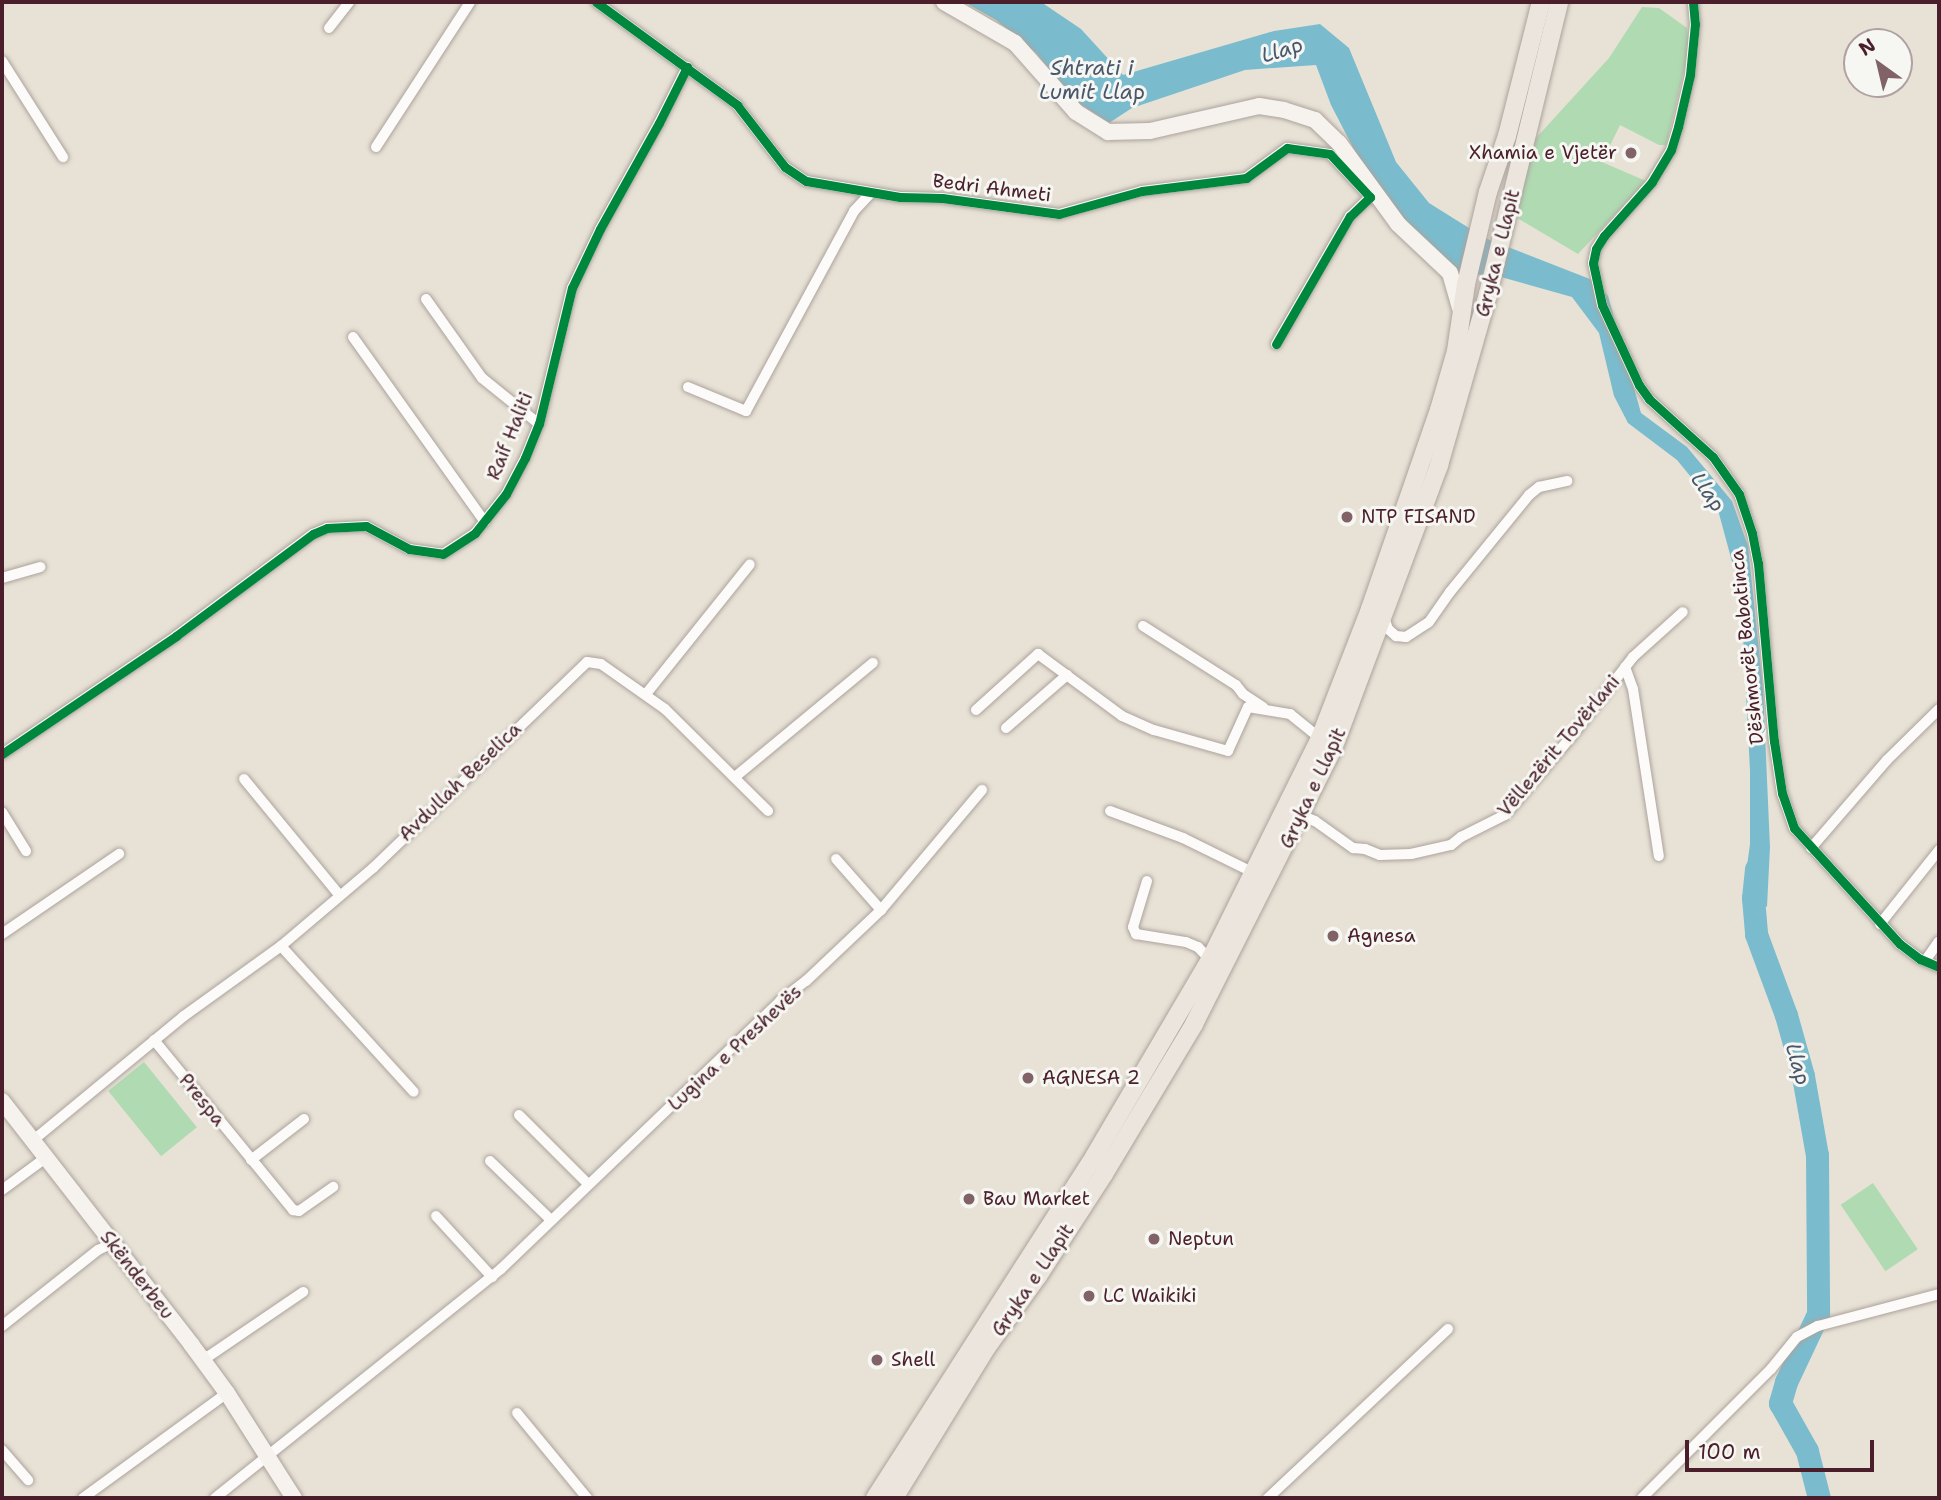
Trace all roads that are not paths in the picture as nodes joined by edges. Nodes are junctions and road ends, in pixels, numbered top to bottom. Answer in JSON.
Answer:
{"nodes":[{"id":1,"x":349,"y":2,"type":"edge"},
{"id":2,"x":470,"y":2,"type":"edge"},
{"id":3,"x":596,"y":2,"type":"edge"},
{"id":4,"x":944,"y":2,"type":"edge"},
{"id":5,"x":1541,"y":2,"type":"edge"},
{"id":6,"x":1559,"y":2,"type":"edge"},
{"id":7,"x":1693,"y":2,"type":"edge"},
{"id":8,"x":330,"y":28,"type":"dead end"},
{"id":9,"x":2,"y":61,"type":"edge"},
{"id":10,"x":687,"y":67,"type":"junction"},
{"id":11,"x":376,"y":147,"type":"dead end"},
{"id":12,"x":63,"y":157,"type":"dead end"},
{"id":13,"x":871,"y":193,"type":"junction"},
{"id":14,"x":1460,"y":289,"type":"junction"},
{"id":15,"x":426,"y":299,"type":"dead end"},
{"id":16,"x":353,"y":337,"type":"dead end"},
{"id":17,"x":1276,"y":344,"type":"dead end"},
{"id":18,"x":688,"y":387,"type":"dead end"},
{"id":19,"x":538,"y":424,"type":"junction"},
{"id":20,"x":1567,"y":481,"type":"dead end"},
{"id":21,"x":485,"y":523,"type":"junction"},
{"id":22,"x":750,"y":564,"type":"dead end"},
{"id":23,"x":40,"y":566,"type":"dead end"},
{"id":24,"x":2,"y":578,"type":"edge"},
{"id":25,"x":1683,"y":612,"type":"dead end"},
{"id":26,"x":1378,"y":615,"type":"junction"},
{"id":27,"x":1143,"y":626,"type":"dead end"},
{"id":28,"x":873,"y":663,"type":"dead end"},
{"id":29,"x":1625,"y":667,"type":"junction"},
{"id":30,"x":1067,"y":675,"type":"junction"},
{"id":31,"x":1352,"y":677,"type":"junction"},
{"id":32,"x":646,"y":694,"type":"junction"},
{"id":33,"x":1939,"y":709,"type":"edge"},
{"id":34,"x":976,"y":710,"type":"dead end"},
{"id":35,"x":1272,"y":712,"type":"junction"},
{"id":36,"x":1006,"y":728,"type":"dead end"},
{"id":37,"x":1320,"y":737,"type":"junction"},
{"id":38,"x":2,"y":754,"type":"edge"},
{"id":39,"x":735,"y":777,"type":"junction"},
{"id":40,"x":244,"y":779,"type":"dead end"},
{"id":41,"x":982,"y":790,"type":"dead end"},
{"id":42,"x":768,"y":811,"type":"dead end"},
{"id":43,"x":1110,"y":811,"type":"dead end"},
{"id":44,"x":2,"y":812,"type":"edge"},
{"id":45,"x":1300,"y":815,"type":"junction"},
{"id":46,"x":1811,"y":848,"type":"junction"},
{"id":47,"x":1939,"y":850,"type":"edge"},
{"id":48,"x":26,"y":851,"type":"dead end"},
{"id":49,"x":119,"y":854,"type":"dead end"},
{"id":50,"x":1659,"y":856,"type":"dead end"},
{"id":51,"x":836,"y":859,"type":"dead end"},
{"id":52,"x":1254,"y":873,"type":"junction"},
{"id":53,"x":1147,"y":881,"type":"dead end"},
{"id":54,"x":340,"y":896,"type":"junction"},
{"id":55,"x":881,"y":910,"type":"junction"},
{"id":56,"x":1880,"y":924,"type":"junction"},
{"id":57,"x":2,"y":934,"type":"edge"},
{"id":58,"x":1939,"y":942,"type":"edge"},
{"id":59,"x":281,"y":946,"type":"junction"},
{"id":60,"x":1210,"y":960,"type":"junction"},
{"id":61,"x":1925,"y":961,"type":"junction"},
{"id":62,"x":1939,"y":967,"type":"edge"},
{"id":63,"x":154,"y":1040,"type":"junction"},
{"id":64,"x":414,"y":1092,"type":"dead end"},
{"id":65,"x":2,"y":1101,"type":"edge"},
{"id":66,"x":519,"y":1115,"type":"dead end"},
{"id":67,"x":304,"y":1119,"type":"dead end"},
{"id":68,"x":31,"y":1142,"type":"junction"},
{"id":69,"x":44,"y":1159,"type":"junction"},
{"id":70,"x":251,"y":1160,"type":"junction"},
{"id":71,"x":490,"y":1161,"type":"dead end"},
{"id":72,"x":588,"y":1184,"type":"junction"},
{"id":73,"x":333,"y":1187,"type":"dead end"},
{"id":74,"x":2,"y":1190,"type":"edge"},
{"id":75,"x":436,"y":1216,"type":"dead end"},
{"id":76,"x":551,"y":1220,"type":"junction"},
{"id":77,"x":113,"y":1243,"type":"junction"},
{"id":78,"x":492,"y":1277,"type":"junction"},
{"id":79,"x":303,"y":1292,"type":"dead end"},
{"id":80,"x":1939,"y":1294,"type":"edge"},
{"id":81,"x":2,"y":1326,"type":"edge"},
{"id":82,"x":1448,"y":1329,"type":"dead end"},
{"id":83,"x":200,"y":1359,"type":"junction"},
{"id":84,"x":227,"y":1393,"type":"junction"},
{"id":85,"x":517,"y":1413,"type":"dead end"},
{"id":86,"x":2,"y":1450,"type":"edge"},
{"id":87,"x":267,"y":1455,"type":"junction"},
{"id":88,"x":28,"y":1480,"type":"dead end"},
{"id":89,"x":83,"y":1498,"type":"edge"},
{"id":90,"x":215,"y":1498,"type":"edge"},
{"id":91,"x":294,"y":1498,"type":"edge"},
{"id":92,"x":587,"y":1498,"type":"edge"},
{"id":93,"x":875,"y":1498,"type":"edge"},
{"id":94,"x":894,"y":1498,"type":"edge"},
{"id":95,"x":1268,"y":1498,"type":"edge"},
{"id":96,"x":1642,"y":1498,"type":"edge"}],
"edges":[{"from":1,"to":8,"type":"street"},
{"from":2,"to":11,"type":"street"},
{"from":3,"to":10,"type":"street","name":"Bedri Ahmeti"},
{"from":4,"to":14,"type":"main road"},
{"from":5,"to":14,"type":"main road","name":"Gryka e Llapit"},
{"from":6,"to":26,"type":"main road","name":"Gryka e Llapit"},
{"from":7,"to":46,"type":"street","name":"Dëshmorët Babatinca"},
{"from":9,"to":12,"type":"street"},
{"from":10,"to":13,"type":"street","name":"Bedri Ahmeti"},
{"from":10,"to":19,"type":"street","name":"Raif Haliti"},
{"from":13,"to":17,"type":"street","name":"Bedri Ahmeti"},
{"from":13,"to":18,"type":"street"},
{"from":14,"to":26,"type":"main road","name":"Gryka e Llapit"},
{"from":15,"to":19,"type":"street"},
{"from":16,"to":21,"type":"street"},
{"from":19,"to":21,"type":"street","name":"Raif Haliti"},
{"from":20,"to":26,"type":"street"},
{"from":21,"to":38,"type":"street","name":"Raif Haliti"},
{"from":22,"to":32,"type":"street"},
{"from":23,"to":24,"type":"street"},
{"from":25,"to":29,"type":"street","name":"Vëllezërit Tovërlani"},
{"from":26,"to":31,"type":"main road","name":"Gryka e Llapit"},
{"from":27,"to":35,"type":"street"},
{"from":28,"to":39,"type":"street"},
{"from":29,"to":45,"type":"street","name":"Vëllezërit Tovërlani"},
{"from":29,"to":50,"type":"street","name":"Vëllezërit Tovërlani"},
{"from":30,"to":34,"type":"street"},
{"from":30,"to":35,"type":"street"},
{"from":30,"to":36,"type":"street"},
{"from":31,"to":37,"type":"main road","name":"Gryka e Llapit"},
{"from":31,"to":45,"type":"main road","name":"Gryka e Llapit"},
{"from":32,"to":39,"type":"street","name":"Avdullah Beselica"},
{"from":32,"to":54,"type":"street","name":"Avdullah Beselica"},
{"from":33,"to":46,"type":"street"},
{"from":35,"to":37,"type":"street"},
{"from":37,"to":52,"type":"main road","name":"Gryka e Llapit"},
{"from":39,"to":42,"type":"street","name":"Avdullah Beselica"},
{"from":40,"to":54,"type":"street"},
{"from":41,"to":55,"type":"street","name":"Lugina e Preshevës"},
{"from":43,"to":52,"type":"street"},
{"from":44,"to":48,"type":"street"},
{"from":45,"to":94,"type":"main road","name":"Gryka e Llapit"},
{"from":46,"to":56,"type":"street","name":"Dëshmorët Babatinca"},
{"from":47,"to":56,"type":"street"},
{"from":49,"to":57,"type":"street"},
{"from":51,"to":55,"type":"street"},
{"from":52,"to":60,"type":"main road","name":"Gryka e Llapit"},
{"from":53,"to":60,"type":"street"},
{"from":54,"to":59,"type":"street","name":"Avdullah Beselica"},
{"from":55,"to":72,"type":"street","name":"Lugina e Preshevës"},
{"from":56,"to":61,"type":"street","name":"Dëshmorët Babatinca"},
{"from":58,"to":61,"type":"street"},
{"from":59,"to":63,"type":"street","name":"Avdullah Beselica"},
{"from":59,"to":64,"type":"street"},
{"from":60,"to":93,"type":"main road","name":"Gryka e Llapit"},
{"from":61,"to":62,"type":"street","name":"Dëshmorët Babatinca"},
{"from":63,"to":68,"type":"street","name":"Avdullah Beselica"},
{"from":63,"to":70,"type":"street","name":"Prespa"},
{"from":65,"to":68,"type":"main road","name":"Skënderbeu"},
{"from":66,"to":72,"type":"street"},
{"from":67,"to":70,"type":"street"},
{"from":68,"to":69,"type":"main road","name":"Skënderbeu"},
{"from":69,"to":74,"type":"street"},
{"from":69,"to":77,"type":"main road","name":"Skënderbeu"},
{"from":70,"to":73,"type":"street","name":"Prespa"},
{"from":71,"to":76,"type":"street"},
{"from":72,"to":76,"type":"street","name":"Lugina e Preshevës"},
{"from":75,"to":78,"type":"street"},
{"from":76,"to":78,"type":"street","name":"Lugina e Preshevës"},
{"from":77,"to":81,"type":"street"},
{"from":77,"to":83,"type":"main road","name":"Skënderbeu"},
{"from":78,"to":87,"type":"street","name":"Lugina e Preshevës"},
{"from":79,"to":83,"type":"street"},
{"from":80,"to":96,"type":"street"},
{"from":82,"to":95,"type":"street"},
{"from":83,"to":84,"type":"main road","name":"Skënderbeu"},
{"from":84,"to":87,"type":"main road","name":"Skënderbeu"},
{"from":84,"to":89,"type":"street"},
{"from":85,"to":92,"type":"street"},
{"from":86,"to":88,"type":"street"},
{"from":87,"to":90,"type":"street","name":"Lugina e Preshevës"},
{"from":87,"to":91,"type":"main road","name":"Skënderbeu"}]}
